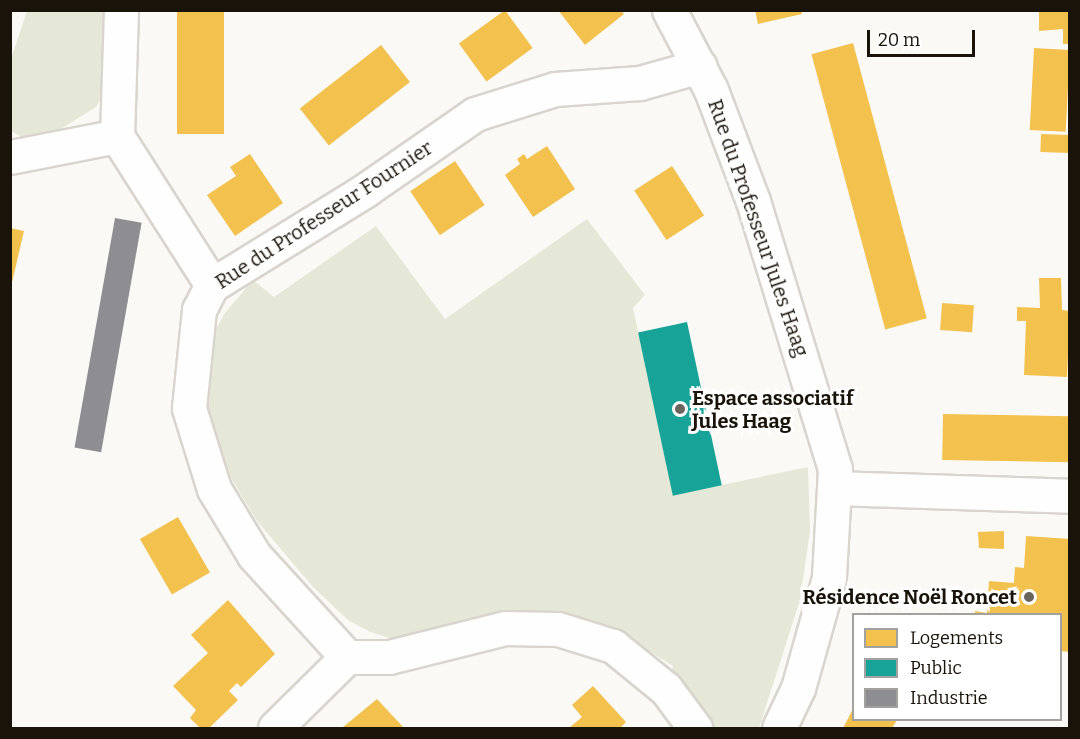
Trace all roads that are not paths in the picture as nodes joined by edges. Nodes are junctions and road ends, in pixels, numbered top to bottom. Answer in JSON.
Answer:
{"nodes":[{"id":1,"x":122,"y":10,"type":"edge"},
{"id":2,"x":669,"y":10,"type":"edge"},
{"id":3,"x":700,"y":66,"type":"junction"},
{"id":4,"x":117,"y":136,"type":"junction"},
{"id":5,"x":10,"y":157,"type":"edge"},
{"id":6,"x":212,"y":285,"type":"junction"},
{"id":7,"x":835,"y":488,"type":"junction"},
{"id":8,"x":1070,"y":496,"type":"edge"},
{"id":9,"x":347,"y":657,"type":"junction"},
{"id":10,"x":275,"y":729,"type":"edge"},
{"id":11,"x":695,"y":729,"type":"edge"},
{"id":12,"x":779,"y":729,"type":"edge"}],
"edges":[{"from":1,"to":4,"type":"street"},
{"from":2,"to":3,"type":"street","name":"Rue du Professeur Jules Haag"},
{"from":3,"to":6,"type":"street","name":"Rue du Professeur Fournier"},
{"from":3,"to":7,"type":"street","name":"Rue du Professeur Jules Haag"},
{"from":4,"to":5,"type":"street"},
{"from":4,"to":6,"type":"street"},
{"from":6,"to":9,"type":"street","name":"Rue du Professeur Fournier"},
{"from":7,"to":8,"type":"street"},
{"from":7,"to":12,"type":"street","name":"Rue du Professeur Jules Haag"},
{"from":9,"to":10,"type":"street"},
{"from":9,"to":11,"type":"street"}]}
